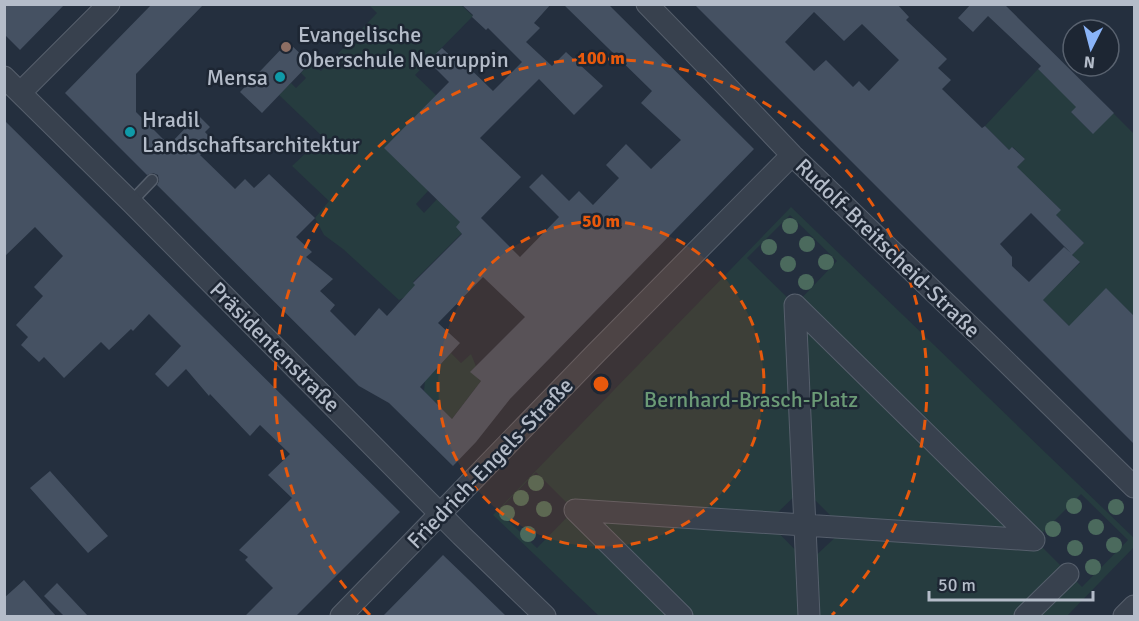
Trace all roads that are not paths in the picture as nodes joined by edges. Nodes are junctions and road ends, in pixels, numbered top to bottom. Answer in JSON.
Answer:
{"nodes":[{"id":1,"x":109,"y":4,"type":"edge"},
{"id":2,"x":647,"y":4,"type":"edge"},
{"id":3,"x":4,"y":77,"type":"edge"},
{"id":4,"x":21,"y":92,"type":"junction"},
{"id":5,"x":792,"y":155,"type":"junction"},
{"id":6,"x":152,"y":180,"type":"dead end"},
{"id":7,"x":131,"y":202,"type":"junction"},
{"id":8,"x":1134,"y":487,"type":"edge"},
{"id":9,"x":440,"y":514,"type":"junction"},
{"id":10,"x":805,"y":524,"type":"junction"},
{"id":11,"x":1068,"y":574,"type":"dead end"},
{"id":12,"x":1134,"y":606,"type":"edge"},
{"id":13,"x":341,"y":616,"type":"edge"},
{"id":14,"x":545,"y":616,"type":"edge"},
{"id":15,"x":682,"y":616,"type":"edge"},
{"id":16,"x":809,"y":616,"type":"edge"},
{"id":17,"x":1025,"y":616,"type":"edge"},
{"id":18,"x":1124,"y":616,"type":"edge"}],
"edges":[{"from":1,"to":4,"type":"street"},
{"from":2,"to":5,"type":"street","name":"Rudolf-Breitscheid-Straße"},
{"from":3,"to":4,"type":"street","name":"Präsidentenstraße"},
{"from":4,"to":7,"type":"street","name":"Präsidentenstraße"},
{"from":5,"to":8,"type":"street","name":"Rudolf-Breitscheid-Straße"},
{"from":5,"to":9,"type":"street","name":"Friedrich-Engels-Straße"},
{"from":6,"to":7,"type":"lane"},
{"from":7,"to":9,"type":"street","name":"Präsidentenstraße"},
{"from":9,"to":13,"type":"street","name":"Friedrich-Engels-Straße"},
{"from":9,"to":14,"type":"street","name":"Präsidentenstraße"},
{"from":10,"to":10,"type":"street"},
{"from":10,"to":15,"type":"street"},
{"from":10,"to":16,"type":"street"},
{"from":11,"to":17,"type":"street"},
{"from":12,"to":18,"type":"street"}]}
